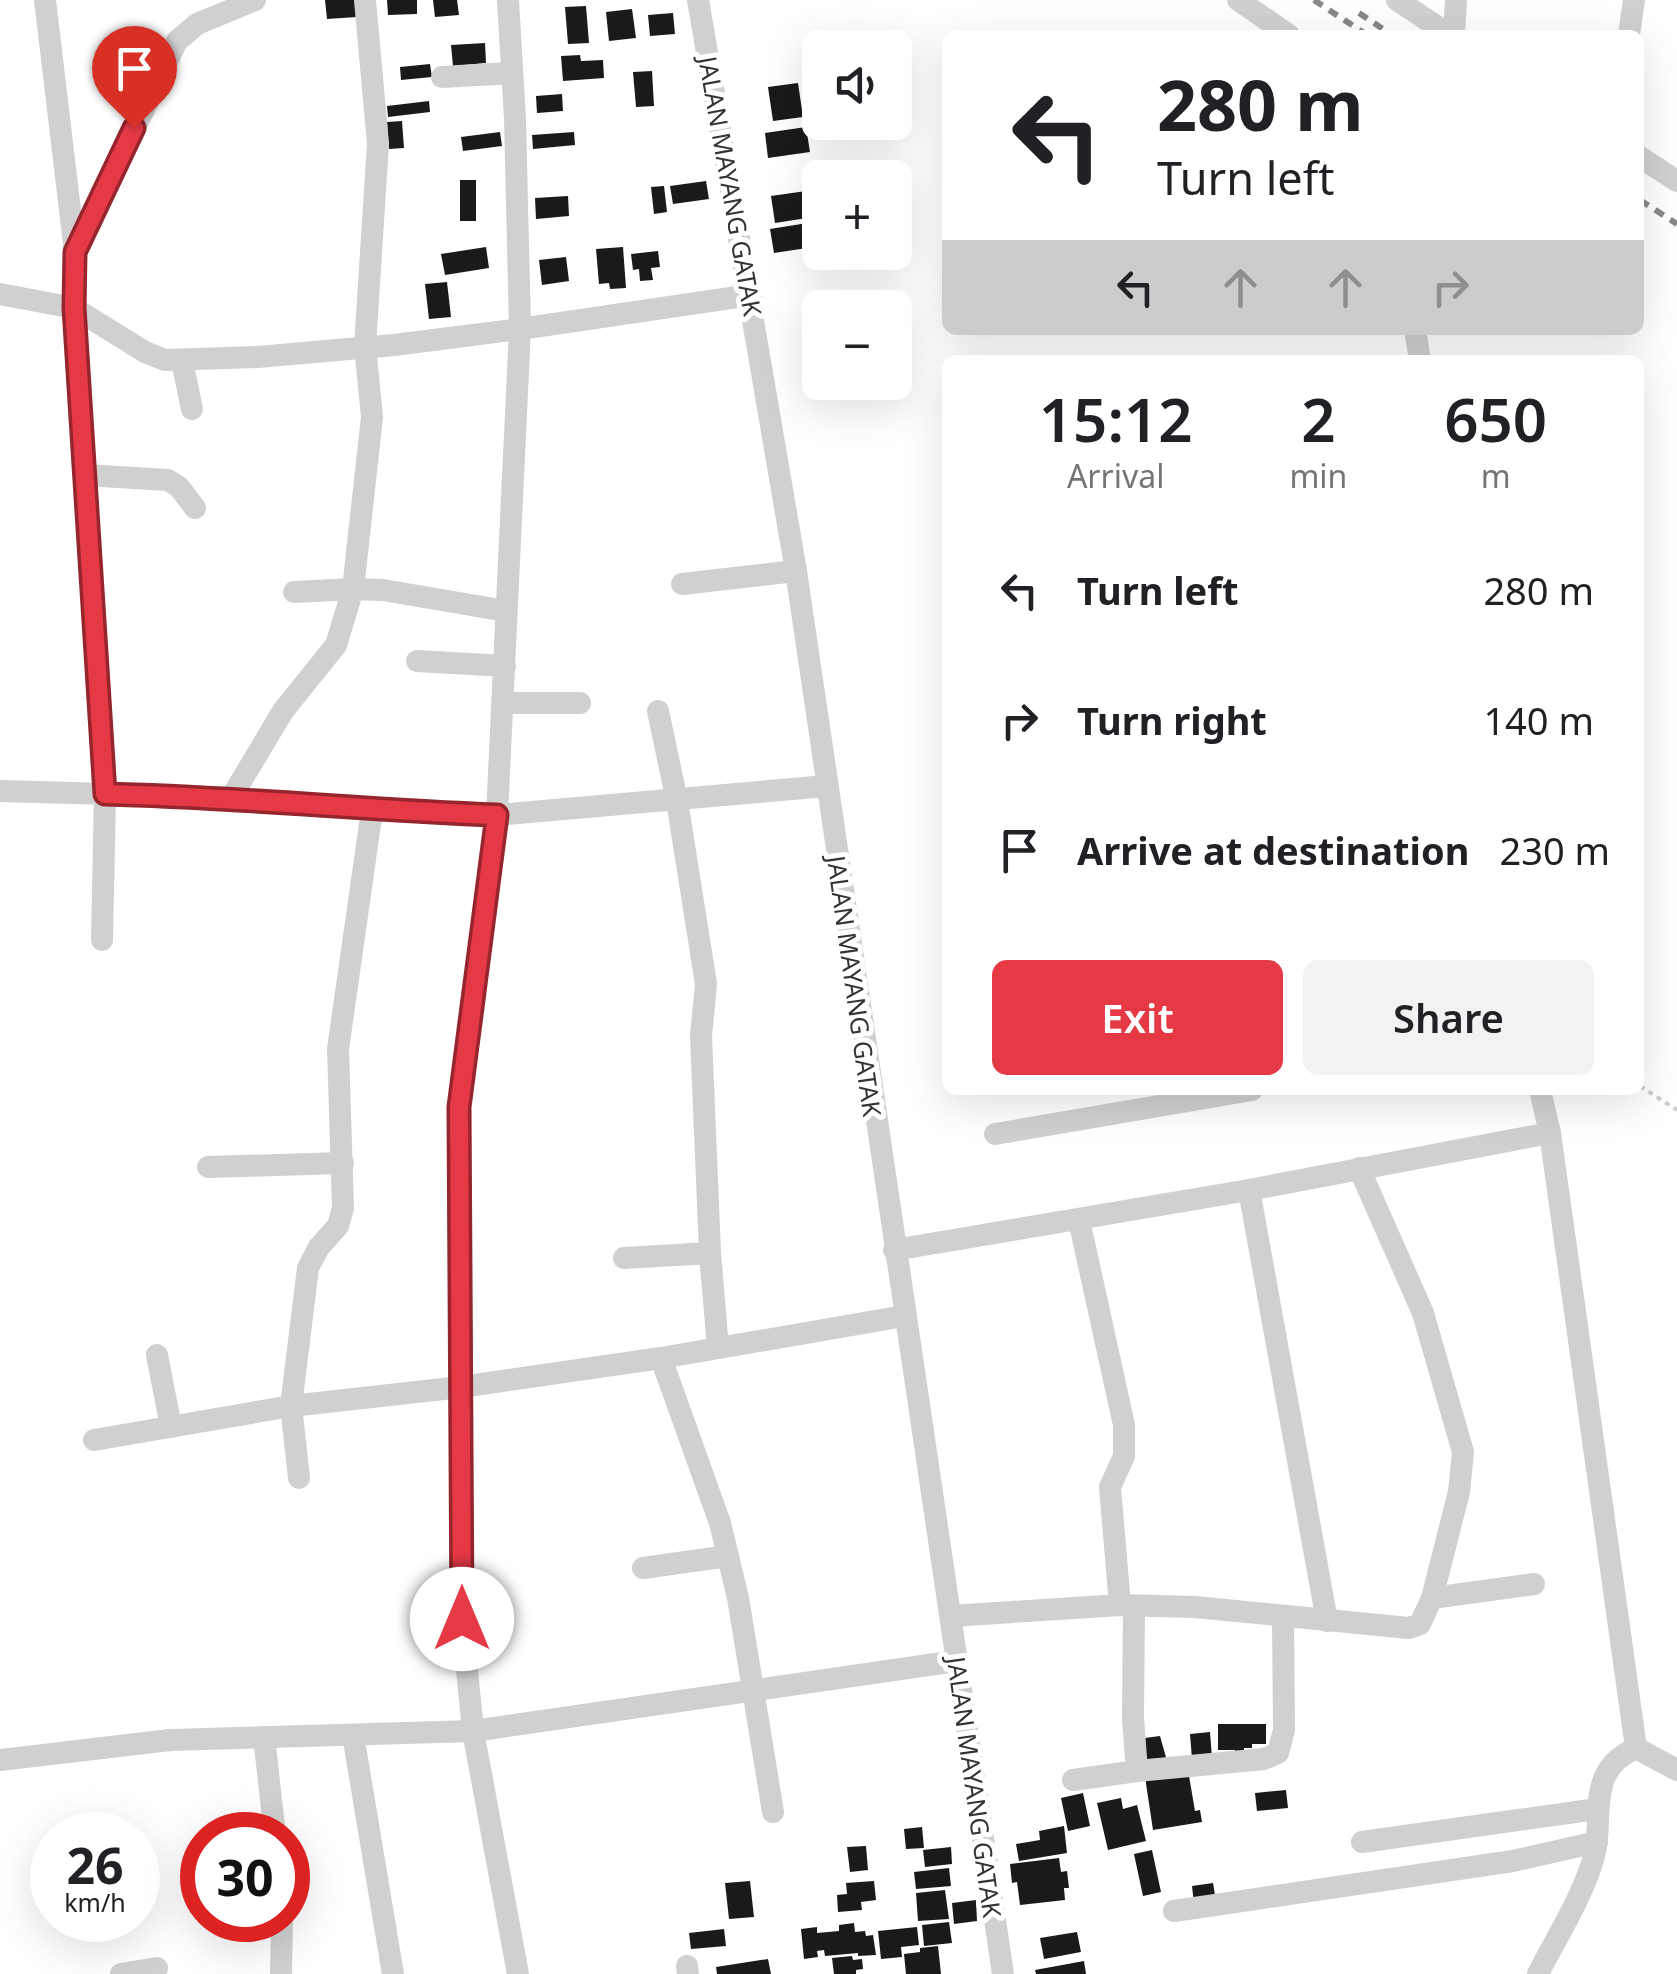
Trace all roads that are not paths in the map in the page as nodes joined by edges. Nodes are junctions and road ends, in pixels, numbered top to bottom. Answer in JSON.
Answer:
{"nodes":[{"id":1,"x":45,"y":0,"type":"edge"},
{"id":2,"x":255,"y":0,"type":"edge"},
{"id":3,"x":365,"y":0,"type":"edge"},
{"id":4,"x":508,"y":0,"type":"edge"},
{"id":5,"x":698,"y":0,"type":"edge"},
{"id":6,"x":1238,"y":0,"type":"edge"},
{"id":7,"x":1397,"y":0,"type":"edge"},
{"id":8,"x":1456,"y":0,"type":"edge"},
{"id":9,"x":1634,"y":0,"type":"edge"},
{"id":10,"x":1282,"y":30,"type":"edge"},
{"id":11,"x":1444,"y":30,"type":"edge"},
{"id":12,"x":1453,"y":30,"type":"edge"},
{"id":13,"x":1630,"y":30,"type":"edge"},
{"id":14,"x":512,"y":73,"type":"junction"},
{"id":15,"x":442,"y":77,"type":"dead end"},
{"id":16,"x":1644,"y":160,"type":"edge"},
{"id":17,"x":1677,"y":182,"type":"edge"},
{"id":18,"x":75,"y":252,"type":"junction"},
{"id":19,"x":0,"y":294,"type":"edge"},
{"id":20,"x":751,"y":296,"type":"junction"},
{"id":21,"x":74,"y":308,"type":"junction"},
{"id":22,"x":520,"y":329,"type":"junction"},
{"id":23,"x":365,"y":346,"type":"junction"},
{"id":24,"x":182,"y":361,"type":"junction"},
{"id":25,"x":192,"y":409,"type":"dead end"},
{"id":26,"x":85,"y":476,"type":"junction"},
{"id":27,"x":195,"y":508,"type":"dead end"},
{"id":28,"x":796,"y":571,"type":"junction"},
{"id":29,"x":682,"y":584,"type":"dead end"},
{"id":30,"x":353,"y":589,"type":"junction"},
{"id":31,"x":294,"y":592,"type":"dead end"},
{"id":32,"x":506,"y":611,"type":"junction"},
{"id":33,"x":417,"y":661,"type":"dead end"},
{"id":34,"x":505,"y":666,"type":"junction"},
{"id":35,"x":580,"y":702,"type":"dead end"},
{"id":36,"x":504,"y":703,"type":"junction"},
{"id":37,"x":658,"y":711,"type":"dead end"},
{"id":38,"x":826,"y":786,"type":"junction"},
{"id":39,"x":0,"y":791,"type":"edge"},
{"id":40,"x":105,"y":794,"type":"junction"},
{"id":41,"x":225,"y":798,"type":"junction"},
{"id":42,"x":677,"y":802,"type":"junction"},
{"id":43,"x":372,"y":810,"type":"junction"},
{"id":44,"x":497,"y":815,"type":"junction"},
{"id":45,"x":102,"y":940,"type":"dead end"},
{"id":46,"x":1223,"y":1095,"type":"edge"},
{"id":47,"x":1541,"y":1095,"type":"edge"},
{"id":48,"x":1550,"y":1133,"type":"junction"},
{"id":49,"x":995,"y":1134,"type":"dead end"},
{"id":50,"x":344,"y":1163,"type":"junction"},
{"id":51,"x":208,"y":1167,"type":"dead end"},
{"id":52,"x":1359,"y":1168,"type":"junction"},
{"id":53,"x":1249,"y":1190,"type":"junction"},
{"id":54,"x":1079,"y":1220,"type":"junction"},
{"id":55,"x":894,"y":1250,"type":"junction"},
{"id":56,"x":710,"y":1253,"type":"junction"},
{"id":57,"x":624,"y":1258,"type":"dead end"},
{"id":58,"x":904,"y":1316,"type":"junction"},
{"id":59,"x":718,"y":1348,"type":"junction"},
{"id":60,"x":158,"y":1355,"type":"dead end"},
{"id":61,"x":661,"y":1358,"type":"junction"},
{"id":62,"x":461,"y":1387,"type":"junction"},
{"id":63,"x":290,"y":1406,"type":"junction"},
{"id":64,"x":171,"y":1427,"type":"junction"},
{"id":65,"x":94,"y":1440,"type":"dead end"},
{"id":66,"x":299,"y":1478,"type":"dead end"},
{"id":67,"x":728,"y":1556,"type":"junction"},
{"id":68,"x":643,"y":1568,"type":"dead end"},
{"id":69,"x":1534,"y":1584,"type":"dead end"},
{"id":70,"x":1432,"y":1598,"type":"junction"},
{"id":71,"x":1127,"y":1606,"type":"junction"},
{"id":72,"x":952,"y":1616,"type":"junction"},
{"id":73,"x":1283,"y":1618,"type":"junction"},
{"id":74,"x":1327,"y":1621,"type":"junction"},
{"id":75,"x":956,"y":1661,"type":"junction"},
{"id":76,"x":753,"y":1691,"type":"junction"},
{"id":77,"x":472,"y":1731,"type":"junction"},
{"id":78,"x":353,"y":1735,"type":"junction"},
{"id":79,"x":264,"y":1737,"type":"junction"},
{"id":80,"x":1636,"y":1748,"type":"junction"},
{"id":81,"x":0,"y":1760,"type":"edge"},
{"id":82,"x":1677,"y":1770,"type":"edge"},
{"id":83,"x":1137,"y":1771,"type":"junction"},
{"id":84,"x":1072,"y":1780,"type":"dead end"},
{"id":85,"x":1596,"y":1809,"type":"junction"},
{"id":86,"x":272,"y":1812,"type":"edge"},
{"id":87,"x":773,"y":1812,"type":"dead end"},
{"id":88,"x":1509,"y":1821,"type":"junction"},
{"id":89,"x":1362,"y":1842,"type":"dead end"},
{"id":90,"x":1598,"y":1842,"type":"junction"},
{"id":91,"x":1513,"y":1860,"type":"junction"},
{"id":92,"x":1174,"y":1911,"type":"dead end"},
{"id":93,"x":282,"y":1942,"type":"edge"},
{"id":94,"x":157,"y":1968,"type":"dead end"},
{"id":95,"x":120,"y":1974,"type":"edge"},
{"id":96,"x":281,"y":1974,"type":"edge"},
{"id":97,"x":393,"y":1974,"type":"edge"},
{"id":98,"x":518,"y":1974,"type":"edge"},
{"id":99,"x":1002,"y":1974,"type":"edge"},
{"id":100,"x":1538,"y":1974,"type":"edge"}],
"edges":[{"from":1,"to":18,"type":"street"},
{"from":2,"to":18,"type":"street"},
{"from":3,"to":23,"type":"street"},
{"from":4,"to":14,"type":"street"},
{"from":5,"to":20,"type":"street","name":"JALAN MAYANG GATAK"},
{"from":6,"to":10,"type":"street"},
{"from":7,"to":11,"type":"street"},
{"from":8,"to":12,"type":"street"},
{"from":9,"to":13,"type":"street"},
{"from":14,"to":15,"type":"street"},
{"from":14,"to":22,"type":"street"},
{"from":16,"to":17,"type":"street"},
{"from":18,"to":21,"type":"street"},
{"from":19,"to":21,"type":"street"},
{"from":20,"to":22,"type":"street"},
{"from":20,"to":28,"type":"street","name":"JALAN MAYANG GATAK"},
{"from":21,"to":24,"type":"street"},
{"from":21,"to":26,"type":"street"},
{"from":22,"to":23,"type":"street"},
{"from":22,"to":32,"type":"street"},
{"from":23,"to":24,"type":"street"},
{"from":23,"to":30,"type":"street"},
{"from":24,"to":25,"type":"street"},
{"from":26,"to":27,"type":"street"},
{"from":26,"to":40,"type":"street"},
{"from":28,"to":29,"type":"street"},
{"from":28,"to":38,"type":"street","name":"JALAN MAYANG GATAK"},
{"from":30,"to":31,"type":"street"},
{"from":30,"to":32,"type":"street"},
{"from":30,"to":41,"type":"street"},
{"from":32,"to":34,"type":"street"},
{"from":33,"to":34,"type":"street"},
{"from":34,"to":36,"type":"street"},
{"from":35,"to":36,"type":"street"},
{"from":36,"to":44,"type":"street"},
{"from":37,"to":42,"type":"street"},
{"from":38,"to":42,"type":"street"},
{"from":38,"to":55,"type":"street","name":"JALAN MAYANG GATAK"},
{"from":39,"to":40,"type":"street"},
{"from":40,"to":41,"type":"street"},
{"from":40,"to":45,"type":"street"},
{"from":41,"to":43,"type":"street"},
{"from":42,"to":44,"type":"street"},
{"from":42,"to":56,"type":"street"},
{"from":43,"to":44,"type":"street"},
{"from":43,"to":50,"type":"street"},
{"from":44,"to":62,"type":"street"},
{"from":46,"to":49,"type":"street"},
{"from":47,"to":48,"type":"street"},
{"from":48,"to":52,"type":"street"},
{"from":48,"to":80,"type":"street"},
{"from":50,"to":51,"type":"street"},
{"from":50,"to":63,"type":"street"},
{"from":52,"to":53,"type":"street"},
{"from":52,"to":70,"type":"street"},
{"from":53,"to":54,"type":"street"},
{"from":53,"to":74,"type":"street"},
{"from":54,"to":55,"type":"street"},
{"from":54,"to":71,"type":"street"},
{"from":55,"to":58,"type":"street","name":"JALAN MAYANG GATAK"},
{"from":56,"to":57,"type":"street"},
{"from":56,"to":59,"type":"street"},
{"from":58,"to":59,"type":"street"},
{"from":58,"to":72,"type":"street","name":"JALAN MAYANG GATAK"},
{"from":59,"to":61,"type":"street"},
{"from":60,"to":64,"type":"street"},
{"from":61,"to":62,"type":"street"},
{"from":61,"to":67,"type":"street"},
{"from":62,"to":63,"type":"street"},
{"from":62,"to":77,"type":"street"},
{"from":63,"to":64,"type":"street"},
{"from":63,"to":66,"type":"street"},
{"from":64,"to":65,"type":"street"},
{"from":67,"to":68,"type":"street"},
{"from":67,"to":76,"type":"street"},
{"from":69,"to":70,"type":"street"},
{"from":70,"to":74,"type":"street"},
{"from":71,"to":72,"type":"street"},
{"from":71,"to":73,"type":"street"},
{"from":71,"to":83,"type":"street"},
{"from":72,"to":75,"type":"street","name":"JALAN MAYANG GATAK"},
{"from":73,"to":74,"type":"street"},
{"from":73,"to":83,"type":"street"},
{"from":75,"to":76,"type":"street"},
{"from":75,"to":99,"type":"street","name":"JALAN MAYANG GATAK"},
{"from":76,"to":77,"type":"street"},
{"from":76,"to":87,"type":"street"},
{"from":77,"to":78,"type":"street"},
{"from":77,"to":98,"type":"street"},
{"from":78,"to":79,"type":"street"},
{"from":78,"to":97,"type":"street"},
{"from":79,"to":81,"type":"street"},
{"from":79,"to":86,"type":"street"},
{"from":80,"to":82,"type":"street"},
{"from":80,"to":85,"type":"street"},
{"from":83,"to":84,"type":"street"},
{"from":85,"to":88,"type":"street"},
{"from":85,"to":90,"type":"street"},
{"from":88,"to":89,"type":"street"},
{"from":88,"to":91,"type":"street"},
{"from":90,"to":91,"type":"street"},
{"from":90,"to":100,"type":"street"},
{"from":91,"to":92,"type":"street"},
{"from":93,"to":96,"type":"street"},
{"from":94,"to":95,"type":"street"}]}
